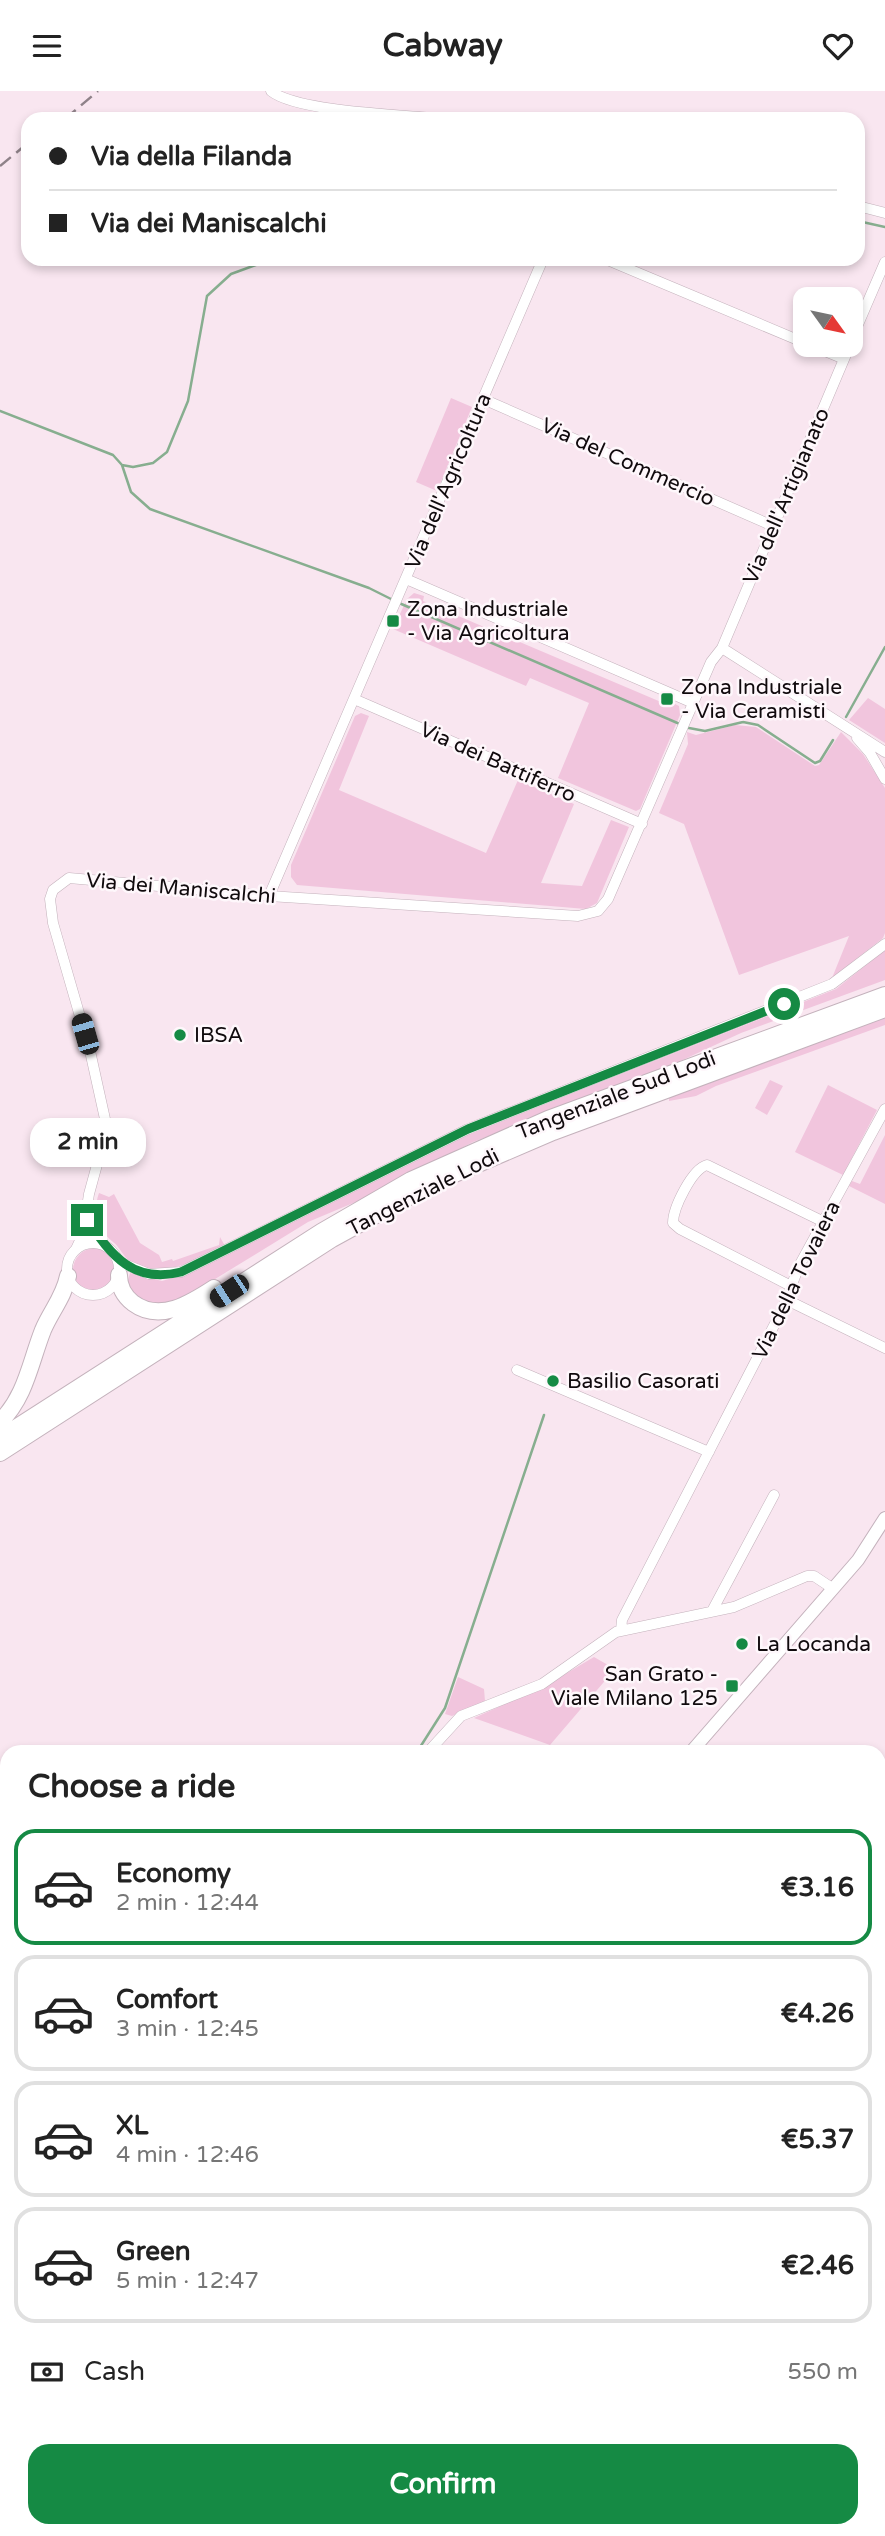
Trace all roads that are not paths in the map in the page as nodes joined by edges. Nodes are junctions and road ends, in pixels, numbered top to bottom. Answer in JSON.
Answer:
{"nodes":[{"id":1,"x":271,"y":91,"type":"edge"},
{"id":2,"x":378,"y":112,"type":"edge"},
{"id":3,"x":865,"y":208,"type":"edge"},
{"id":4,"x":885,"y":213,"type":"edge"},
{"id":5,"x":885,"y":262,"type":"edge"},
{"id":6,"x":540,"y":266,"type":"edge"},
{"id":7,"x":623,"y":266,"type":"edge"},
{"id":8,"x":863,"y":314,"type":"edge"},
{"id":9,"x":793,"y":338,"type":"edge"},
{"id":10,"x":839,"y":357,"type":"edge"},
{"id":11,"x":844,"y":359,"type":"joint"},
{"id":12,"x":483,"y":399,"type":"junction"},
{"id":13,"x":773,"y":526,"type":"junction"},
{"id":14,"x":406,"y":579,"type":"junction"},
{"id":15,"x":722,"y":648,"type":"junction"},
{"id":16,"x":354,"y":699,"type":"junction"},
{"id":17,"x":693,"y":703,"type":"junction"},
{"id":18,"x":841,"y":723,"type":"junction"},
{"id":19,"x":885,"y":752,"type":"edge"},
{"id":20,"x":885,"y":779,"type":"edge"},
{"id":21,"x":642,"y":824,"type":"junction"},
{"id":22,"x":270,"y":896,"type":"junction"},
{"id":23,"x":597,"y":911,"type":"joint"},
{"id":24,"x":885,"y":944,"type":"edge"},
{"id":25,"x":885,"y":984,"type":"edge"},
{"id":26,"x":885,"y":995,"type":"edge"},
{"id":27,"x":885,"y":1009,"type":"edge"},
{"id":28,"x":748,"y":1045,"type":"junction"},
{"id":29,"x":885,"y":1109,"type":"edge"},
{"id":30,"x":354,"y":1212,"type":"junction"},
{"id":31,"x":87,"y":1220,"type":"junction"},
{"id":32,"x":824,"y":1222,"type":"junction"},
{"id":33,"x":104,"y":1244,"type":"junction"},
{"id":34,"x":76,"y":1248,"type":"junction"},
{"id":35,"x":119,"y":1268,"type":"junction"},
{"id":36,"x":68,"y":1276,"type":"junction"},
{"id":37,"x":791,"y":1286,"type":"junction"},
{"id":38,"x":787,"y":1300,"type":"junction"},
{"id":39,"x":885,"y":1348,"type":"edge"},
{"id":40,"x":517,"y":1370,"type":"dead end"},
{"id":41,"x":0,"y":1422,"type":"edge"},
{"id":42,"x":0,"y":1438,"type":"edge"},
{"id":43,"x":709,"y":1452,"type":"junction"},
{"id":44,"x":0,"y":1453,"type":"edge"},
{"id":45,"x":774,"y":1495,"type":"dead end"},
{"id":46,"x":885,"y":1518,"type":"edge"},
{"id":47,"x":881,"y":1535,"type":"edge"},
{"id":48,"x":832,"y":1588,"type":"junction"},
{"id":49,"x":712,"y":1611,"type":"junction"},
{"id":50,"x":621,"y":1630,"type":"junction"},
{"id":51,"x":434,"y":1745,"type":"edge"},
{"id":52,"x":697,"y":1745,"type":"edge"}],
"edges":[{"from":1,"to":2,"type":"street"},
{"from":3,"to":4,"type":"street"},
{"from":5,"to":8,"type":"street","name":"Via dell'Artigianato"},
{"from":6,"to":12,"type":"street","name":"Via dell'Agricoltura"},
{"from":7,"to":9,"type":"street"},
{"from":10,"to":11,"type":"street"},
{"from":11,"to":13,"type":"street","name":"Via dell'Artigianato"},
{"from":12,"to":13,"type":"street","name":"Via del Commercio"},
{"from":12,"to":14,"type":"street","name":"Via dell'Agricoltura"},
{"from":13,"to":15,"type":"street","name":"Via dell'Artigianato"},
{"from":14,"to":16,"type":"street","name":"Via dell'Agricoltura"},
{"from":14,"to":17,"type":"street"},
{"from":15,"to":17,"type":"street","name":"Via dell'Artigianato"},
{"from":15,"to":18,"type":"street"},
{"from":16,"to":21,"type":"street","name":"Via dei Battiferro"},
{"from":16,"to":22,"type":"street","name":"Via dell'Agricoltura"},
{"from":17,"to":21,"type":"street","name":"Via dell'Artigianato"},
{"from":18,"to":19,"type":"street"},
{"from":18,"to":20,"type":"street"},
{"from":21,"to":23,"type":"street","name":"Via dell'Artigianato"},
{"from":22,"to":23,"type":"street","name":"Via dei Maniscalchi"},
{"from":22,"to":31,"type":"street","name":"Via dei Maniscalchi"},
{"from":24,"to":35,"type":"street"},
{"from":25,"to":28,"type":"highway"},
{"from":26,"to":28,"type":"highway","name":"Tangenziale Sud Lodi"},
{"from":27,"to":44,"type":"highway","name":"Tangenziale Lodi"},
{"from":28,"to":30,"type":"highway","name":"Tangenziale Sud Lodi"},
{"from":29,"to":32,"type":"street","name":"Via della Tovaiera"},
{"from":30,"to":35,"type":"highway"},
{"from":30,"to":42,"type":"highway","name":"Tangenziale Sud Lodi"},
{"from":31,"to":33,"type":"street"},
{"from":31,"to":34,"type":"street"},
{"from":32,"to":37,"type":"street","name":"Via della Tovaiera"},
{"from":32,"to":37,"type":"street"},
{"from":33,"to":34,"type":"street"},
{"from":33,"to":35,"type":"street"},
{"from":34,"to":36,"type":"street"},
{"from":35,"to":36,"type":"street"},
{"from":36,"to":41,"type":"highway"},
{"from":37,"to":38,"type":"street","name":"Via della Tovaiera"},
{"from":38,"to":39,"type":"street"},
{"from":38,"to":43,"type":"street","name":"Via della Tovaiera"},
{"from":40,"to":43,"type":"street"},
{"from":43,"to":50,"type":"street","name":"Via della Tovaiera"},
{"from":45,"to":49,"type":"street"},
{"from":46,"to":47,"type":"street"},
{"from":47,"to":48,"type":"street"},
{"from":48,"to":49,"type":"street"},
{"from":48,"to":52,"type":"street"},
{"from":49,"to":50,"type":"street"},
{"from":50,"to":51,"type":"street"}]}
